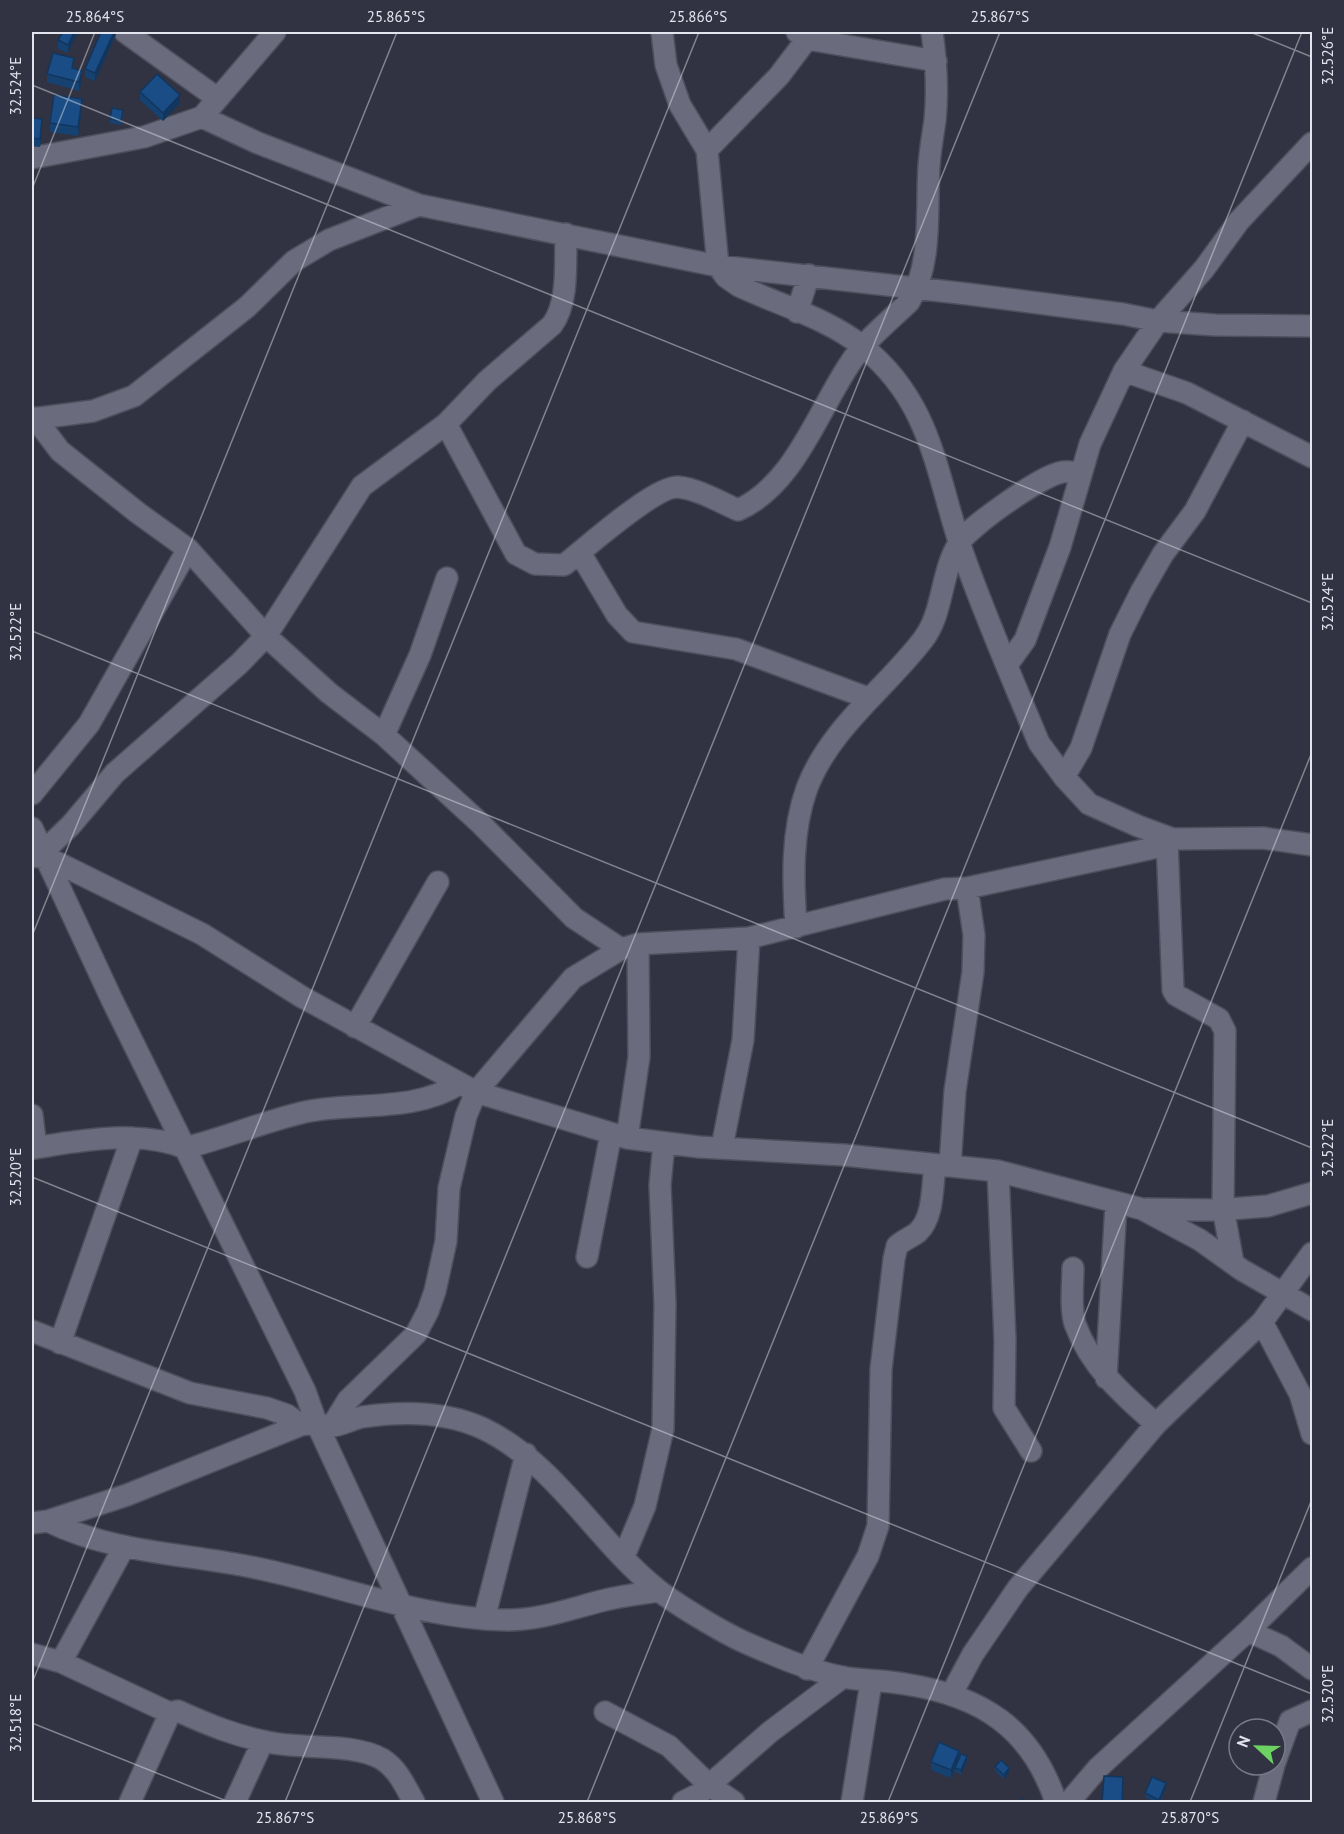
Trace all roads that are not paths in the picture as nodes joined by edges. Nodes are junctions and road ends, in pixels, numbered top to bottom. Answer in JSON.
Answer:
{"nodes":[{"id":1,"x":125,"y":32,"type":"edge"},
{"id":2,"x":275,"y":32,"type":"edge"},
{"id":3,"x":662,"y":32,"type":"edge"},
{"id":4,"x":932,"y":32,"type":"edge"},
{"id":5,"x":802,"y":35,"type":"edge"},
{"id":6,"x":936,"y":62,"type":"junction"},
{"id":7,"x":217,"y":99,"type":"junction"},
{"id":8,"x":202,"y":117,"type":"junction"},
{"id":9,"x":1312,"y":143,"type":"edge"},
{"id":10,"x":707,"y":150,"type":"junction"},
{"id":11,"x":32,"y":158,"type":"edge"},
{"id":12,"x":419,"y":205,"type":"junction"},
{"id":13,"x":566,"y":234,"type":"junction"},
{"id":14,"x":718,"y":266,"type":"junction"},
{"id":15,"x":809,"y":275,"type":"junction"},
{"id":16,"x":916,"y":290,"type":"junction"},
{"id":17,"x":797,"y":312,"type":"junction"},
{"id":18,"x":1158,"y":321,"type":"junction"},
{"id":19,"x":1312,"y":326,"type":"edge"},
{"id":20,"x":863,"y":347,"type":"junction"},
{"id":21,"x":1124,"y":371,"type":"junction"},
{"id":22,"x":33,"y":418,"type":"edge"},
{"id":23,"x":1243,"y":421,"type":"junction"},
{"id":24,"x":446,"y":424,"type":"junction"},
{"id":25,"x":1312,"y":457,"type":"edge"},
{"id":26,"x":1081,"y":473,"type":"junction"},
{"id":27,"x":959,"y":543,"type":"junction"},
{"id":28,"x":188,"y":549,"type":"junction"},
{"id":29,"x":580,"y":553,"type":"junction"},
{"id":30,"x":447,"y":578,"type":"dead end"},
{"id":31,"x":266,"y":636,"type":"junction"},
{"id":32,"x":1006,"y":665,"type":"junction"},
{"id":33,"x":868,"y":699,"type":"junction"},
{"id":34,"x":384,"y":735,"type":"junction"},
{"id":35,"x":1064,"y":777,"type":"junction"},
{"id":36,"x":32,"y":794,"type":"edge"},
{"id":37,"x":32,"y":828,"type":"edge"},
{"id":38,"x":1170,"y":840,"type":"junction"},
{"id":39,"x":1312,"y":845,"type":"edge"},
{"id":40,"x":41,"y":855,"type":"edge"},
{"id":41,"x":438,"y":882,"type":"dead end"},
{"id":42,"x":967,"y":888,"type":"junction"},
{"id":43,"x":796,"y":927,"type":"junction"},
{"id":44,"x":748,"y":938,"type":"junction"},
{"id":45,"x":629,"y":947,"type":"junction"},
{"id":46,"x":356,"y":1027,"type":"junction"},
{"id":47,"x":467,"y":1088,"type":"junction"},
{"id":48,"x":32,"y":1115,"type":"edge"},
{"id":49,"x":619,"y":1136,"type":"junction"},
{"id":50,"x":132,"y":1138,"type":"junction"},
{"id":51,"x":664,"y":1143,"type":"junction"},
{"id":52,"x":722,"y":1147,"type":"junction"},
{"id":53,"x":34,"y":1148,"type":"edge"},
{"id":54,"x":185,"y":1148,"type":"junction"},
{"id":55,"x":943,"y":1166,"type":"junction"},
{"id":56,"x":998,"y":1171,"type":"junction"},
{"id":57,"x":1312,"y":1193,"type":"edge"},
{"id":58,"x":1116,"y":1203,"type":"junction"},
{"id":59,"x":1142,"y":1209,"type":"junction"},
{"id":60,"x":1223,"y":1209,"type":"junction"},
{"id":61,"x":1312,"y":1253,"type":"edge"},
{"id":62,"x":587,"y":1257,"type":"dead end"},
{"id":63,"x":1233,"y":1263,"type":"junction"},
{"id":64,"x":1073,"y":1268,"type":"dead end"},
{"id":65,"x":1284,"y":1293,"type":"junction"},
{"id":66,"x":1312,"y":1310,"type":"edge"},
{"id":67,"x":1262,"y":1322,"type":"junction"},
{"id":68,"x":32,"y":1331,"type":"edge"},
{"id":69,"x":60,"y":1343,"type":"junction"},
{"id":70,"x":1106,"y":1378,"type":"junction"},
{"id":71,"x":316,"y":1424,"type":"junction"},
{"id":72,"x":1156,"y":1424,"type":"junction"},
{"id":73,"x":1312,"y":1434,"type":"edge"},
{"id":74,"x":1031,"y":1452,"type":"dead end"},
{"id":75,"x":526,"y":1454,"type":"junction"},
{"id":76,"x":40,"y":1522,"type":"edge"},
{"id":77,"x":124,"y":1547,"type":"junction"},
{"id":78,"x":624,"y":1556,"type":"junction"},
{"id":79,"x":1312,"y":1568,"type":"edge"},
{"id":80,"x":658,"y":1591,"type":"junction"},
{"id":81,"x":399,"y":1603,"type":"junction"},
{"id":82,"x":484,"y":1619,"type":"junction"},
{"id":83,"x":1248,"y":1631,"type":"junction"},
{"id":84,"x":32,"y":1654,"type":"edge"},
{"id":85,"x":61,"y":1662,"type":"junction"},
{"id":86,"x":807,"y":1669,"type":"junction"},
{"id":87,"x":1312,"y":1669,"type":"edge"},
{"id":88,"x":843,"y":1677,"type":"junction"},
{"id":89,"x":871,"y":1682,"type":"junction"},
{"id":90,"x":951,"y":1695,"type":"junction"},
{"id":91,"x":1312,"y":1711,"type":"edge"},
{"id":92,"x":605,"y":1712,"type":"dead end"},
{"id":93,"x":170,"y":1713,"type":"junction"},
{"id":94,"x":1287,"y":1730,"type":"edge"},
{"id":95,"x":263,"y":1741,"type":"junction"},
{"id":96,"x":1271,"y":1777,"type":"edge"},
{"id":97,"x":709,"y":1785,"type":"junction"},
{"id":98,"x":130,"y":1803,"type":"edge"},
{"id":99,"x":235,"y":1803,"type":"edge"},
{"id":100,"x":414,"y":1803,"type":"edge"},
{"id":101,"x":493,"y":1803,"type":"edge"},
{"id":102,"x":683,"y":1803,"type":"edge"},
{"id":103,"x":734,"y":1803,"type":"edge"},
{"id":104,"x":852,"y":1803,"type":"edge"},
{"id":105,"x":1056,"y":1803,"type":"edge"},
{"id":106,"x":1069,"y":1803,"type":"edge"},
{"id":107,"x":1264,"y":1803,"type":"edge"}],
"edges":[{"from":1,"to":7,"type":"street"},
{"from":2,"to":7,"type":"street"},
{"from":3,"to":10,"type":"street"},
{"from":4,"to":6,"type":"street"},
{"from":5,"to":6,"type":"street"},
{"from":5,"to":10,"type":"street"},
{"from":6,"to":16,"type":"street"},
{"from":7,"to":8,"type":"street"},
{"from":8,"to":11,"type":"street"},
{"from":8,"to":12,"type":"street"},
{"from":9,"to":18,"type":"street"},
{"from":10,"to":14,"type":"street"},
{"from":12,"to":13,"type":"street"},
{"from":12,"to":22,"type":"street"},
{"from":13,"to":14,"type":"street"},
{"from":13,"to":24,"type":"street"},
{"from":14,"to":15,"type":"street"},
{"from":14,"to":17,"type":"street"},
{"from":15,"to":16,"type":"street"},
{"from":15,"to":17,"type":"street"},
{"from":16,"to":18,"type":"street"},
{"from":16,"to":20,"type":"street"},
{"from":17,"to":20,"type":"street"},
{"from":18,"to":19,"type":"street"},
{"from":18,"to":21,"type":"street"},
{"from":20,"to":27,"type":"street"},
{"from":20,"to":29,"type":"street"},
{"from":21,"to":23,"type":"street"},
{"from":21,"to":26,"type":"street"},
{"from":22,"to":28,"type":"street"},
{"from":23,"to":25,"type":"street"},
{"from":23,"to":35,"type":"street"},
{"from":24,"to":29,"type":"street"},
{"from":24,"to":31,"type":"street"},
{"from":26,"to":27,"type":"street"},
{"from":26,"to":32,"type":"street"},
{"from":27,"to":32,"type":"street"},
{"from":27,"to":33,"type":"street"},
{"from":28,"to":31,"type":"street"},
{"from":28,"to":36,"type":"street"},
{"from":29,"to":33,"type":"street"},
{"from":30,"to":34,"type":"street"},
{"from":31,"to":34,"type":"street"},
{"from":31,"to":40,"type":"street"},
{"from":32,"to":35,"type":"street"},
{"from":33,"to":43,"type":"street"},
{"from":34,"to":45,"type":"street"},
{"from":35,"to":38,"type":"street"},
{"from":37,"to":40,"type":"street"},
{"from":38,"to":39,"type":"street"},
{"from":38,"to":42,"type":"street"},
{"from":38,"to":60,"type":"street"},
{"from":40,"to":46,"type":"street"},
{"from":40,"to":54,"type":"street"},
{"from":41,"to":46,"type":"street"},
{"from":42,"to":43,"type":"street"},
{"from":42,"to":55,"type":"street"},
{"from":43,"to":44,"type":"street"},
{"from":44,"to":45,"type":"street"},
{"from":44,"to":52,"type":"street"},
{"from":45,"to":47,"type":"street"},
{"from":45,"to":49,"type":"street"},
{"from":46,"to":47,"type":"street"},
{"from":47,"to":49,"type":"street"},
{"from":47,"to":54,"type":"street"},
{"from":47,"to":71,"type":"street"},
{"from":48,"to":53,"type":"street"},
{"from":49,"to":51,"type":"street"},
{"from":49,"to":62,"type":"street"},
{"from":50,"to":53,"type":"street"},
{"from":50,"to":54,"type":"street"},
{"from":50,"to":69,"type":"street"},
{"from":51,"to":52,"type":"street"},
{"from":51,"to":78,"type":"street"},
{"from":52,"to":55,"type":"street"},
{"from":54,"to":71,"type":"street"},
{"from":55,"to":56,"type":"street"},
{"from":55,"to":86,"type":"street"},
{"from":56,"to":58,"type":"street"},
{"from":56,"to":74,"type":"street"},
{"from":57,"to":60,"type":"street"},
{"from":58,"to":59,"type":"street"},
{"from":58,"to":70,"type":"street"},
{"from":59,"to":60,"type":"street"},
{"from":59,"to":63,"type":"street"},
{"from":60,"to":63,"type":"street"},
{"from":61,"to":65,"type":"street"},
{"from":63,"to":65,"type":"street"},
{"from":64,"to":70,"type":"street"},
{"from":65,"to":66,"type":"street"},
{"from":65,"to":67,"type":"street"},
{"from":67,"to":72,"type":"street"},
{"from":67,"to":73,"type":"street"},
{"from":68,"to":69,"type":"street"},
{"from":69,"to":71,"type":"street"},
{"from":70,"to":72,"type":"street"},
{"from":71,"to":75,"type":"street"},
{"from":71,"to":76,"type":"street"},
{"from":71,"to":81,"type":"street"},
{"from":72,"to":90,"type":"street"},
{"from":75,"to":78,"type":"street"},
{"from":75,"to":82,"type":"street"},
{"from":76,"to":77,"type":"street"},
{"from":77,"to":81,"type":"street"},
{"from":77,"to":85,"type":"street"},
{"from":78,"to":80,"type":"street"},
{"from":79,"to":83,"type":"street"},
{"from":80,"to":82,"type":"street"},
{"from":80,"to":86,"type":"street"},
{"from":81,"to":82,"type":"street"},
{"from":81,"to":101,"type":"street"},
{"from":83,"to":87,"type":"street"},
{"from":83,"to":106,"type":"street"},
{"from":84,"to":85,"type":"street"},
{"from":85,"to":93,"type":"street"},
{"from":86,"to":88,"type":"street"},
{"from":88,"to":89,"type":"street"},
{"from":88,"to":97,"type":"street"},
{"from":89,"to":90,"type":"street"},
{"from":89,"to":104,"type":"street"},
{"from":90,"to":105,"type":"street"},
{"from":91,"to":94,"type":"street"},
{"from":92,"to":97,"type":"street"},
{"from":93,"to":95,"type":"street"},
{"from":93,"to":98,"type":"street"},
{"from":95,"to":99,"type":"street"},
{"from":95,"to":100,"type":"street"},
{"from":96,"to":107,"type":"street"},
{"from":97,"to":102,"type":"street"},
{"from":97,"to":103,"type":"street"}]}
